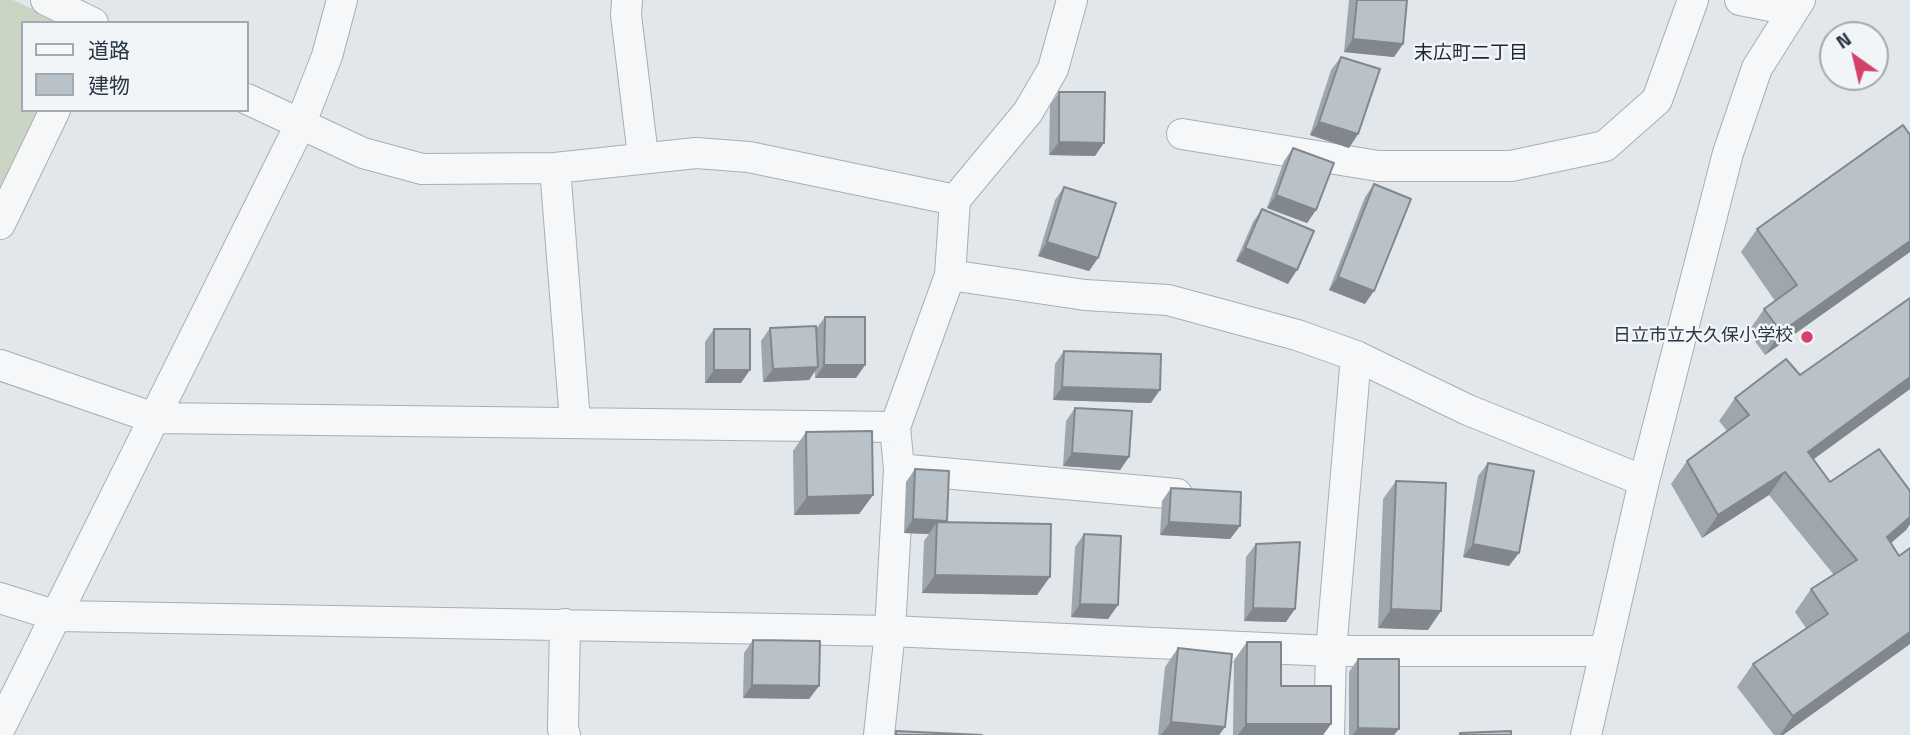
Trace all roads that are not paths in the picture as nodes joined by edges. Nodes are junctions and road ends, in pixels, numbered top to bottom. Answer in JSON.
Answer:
{"nodes":[{"id":1,"x":46,"y":0,"type":"edge"},
{"id":2,"x":342,"y":0,"type":"edge"},
{"id":3,"x":627,"y":0,"type":"edge"},
{"id":4,"x":1072,"y":0,"type":"edge"},
{"id":5,"x":1693,"y":0,"type":"edge"},
{"id":6,"x":1740,"y":0,"type":"edge"},
{"id":7,"x":1795,"y":5,"type":"edge"},
{"id":8,"x":89,"y":21,"type":"edge"},
{"id":9,"x":248,"y":99,"type":"edge"},
{"id":10,"x":54,"y":112,"type":"edge"},
{"id":11,"x":300,"y":125,"type":"junction"},
{"id":12,"x":1182,"y":134,"type":"dead end"},
{"id":13,"x":643,"y":156,"type":"junction"},
{"id":14,"x":555,"y":168,"type":"junction"},
{"id":15,"x":955,"y":200,"type":"junction"},
{"id":16,"x":0,"y":224,"type":"edge"},
{"id":17,"x":950,"y":275,"type":"junction"},
{"id":18,"x":1356,"y":356,"type":"junction"},
{"id":19,"x":0,"y":365,"type":"edge"},
{"id":20,"x":154,"y":418,"type":"junction"},
{"id":21,"x":575,"y":421,"type":"junction"},
{"id":22,"x":895,"y":427,"type":"junction"},
{"id":23,"x":898,"y":469,"type":"junction"},
{"id":24,"x":1644,"y":481,"type":"junction"},
{"id":25,"x":1177,"y":494,"type":"edge"},
{"id":26,"x":0,"y":598,"type":"edge"},
{"id":27,"x":57,"y":616,"type":"junction"},
{"id":28,"x":565,"y":624,"type":"junction"},
{"id":29,"x":890,"y":631,"type":"junction"},
{"id":30,"x":1331,"y":651,"type":"junction"},
{"id":31,"x":1603,"y":651,"type":"junction"},
{"id":32,"x":0,"y":728,"type":"edge"},
{"id":33,"x":565,"y":735,"type":"edge"},
{"id":34,"x":879,"y":735,"type":"edge"},
{"id":35,"x":1329,"y":735,"type":"edge"},
{"id":36,"x":1586,"y":735,"type":"edge"}],
"edges":[{"from":1,"to":8,"type":"street"},
{"from":2,"to":11,"type":"street"},
{"from":3,"to":13,"type":"street"},
{"from":4,"to":15,"type":"street"},
{"from":5,"to":12,"type":"street"},
{"from":6,"to":7,"type":"street"},
{"from":7,"to":24,"type":"street"},
{"from":9,"to":11,"type":"street"},
{"from":10,"to":16,"type":"street"},
{"from":11,"to":14,"type":"street"},
{"from":11,"to":20,"type":"street"},
{"from":13,"to":14,"type":"street"},
{"from":13,"to":15,"type":"street"},
{"from":14,"to":21,"type":"street"},
{"from":15,"to":17,"type":"street"},
{"from":17,"to":18,"type":"street"},
{"from":17,"to":22,"type":"street"},
{"from":18,"to":24,"type":"street"},
{"from":18,"to":30,"type":"street"},
{"from":19,"to":20,"type":"street"},
{"from":20,"to":21,"type":"street"},
{"from":20,"to":27,"type":"street"},
{"from":21,"to":22,"type":"street"},
{"from":22,"to":23,"type":"street"},
{"from":23,"to":25,"type":"street"},
{"from":23,"to":29,"type":"street"},
{"from":24,"to":31,"type":"street"},
{"from":26,"to":27,"type":"street"},
{"from":27,"to":28,"type":"street"},
{"from":27,"to":32,"type":"street"},
{"from":28,"to":29,"type":"street"},
{"from":28,"to":33,"type":"street"},
{"from":29,"to":30,"type":"street"},
{"from":29,"to":34,"type":"street"},
{"from":30,"to":31,"type":"street"},
{"from":30,"to":35,"type":"street"},
{"from":31,"to":36,"type":"street"}]}
